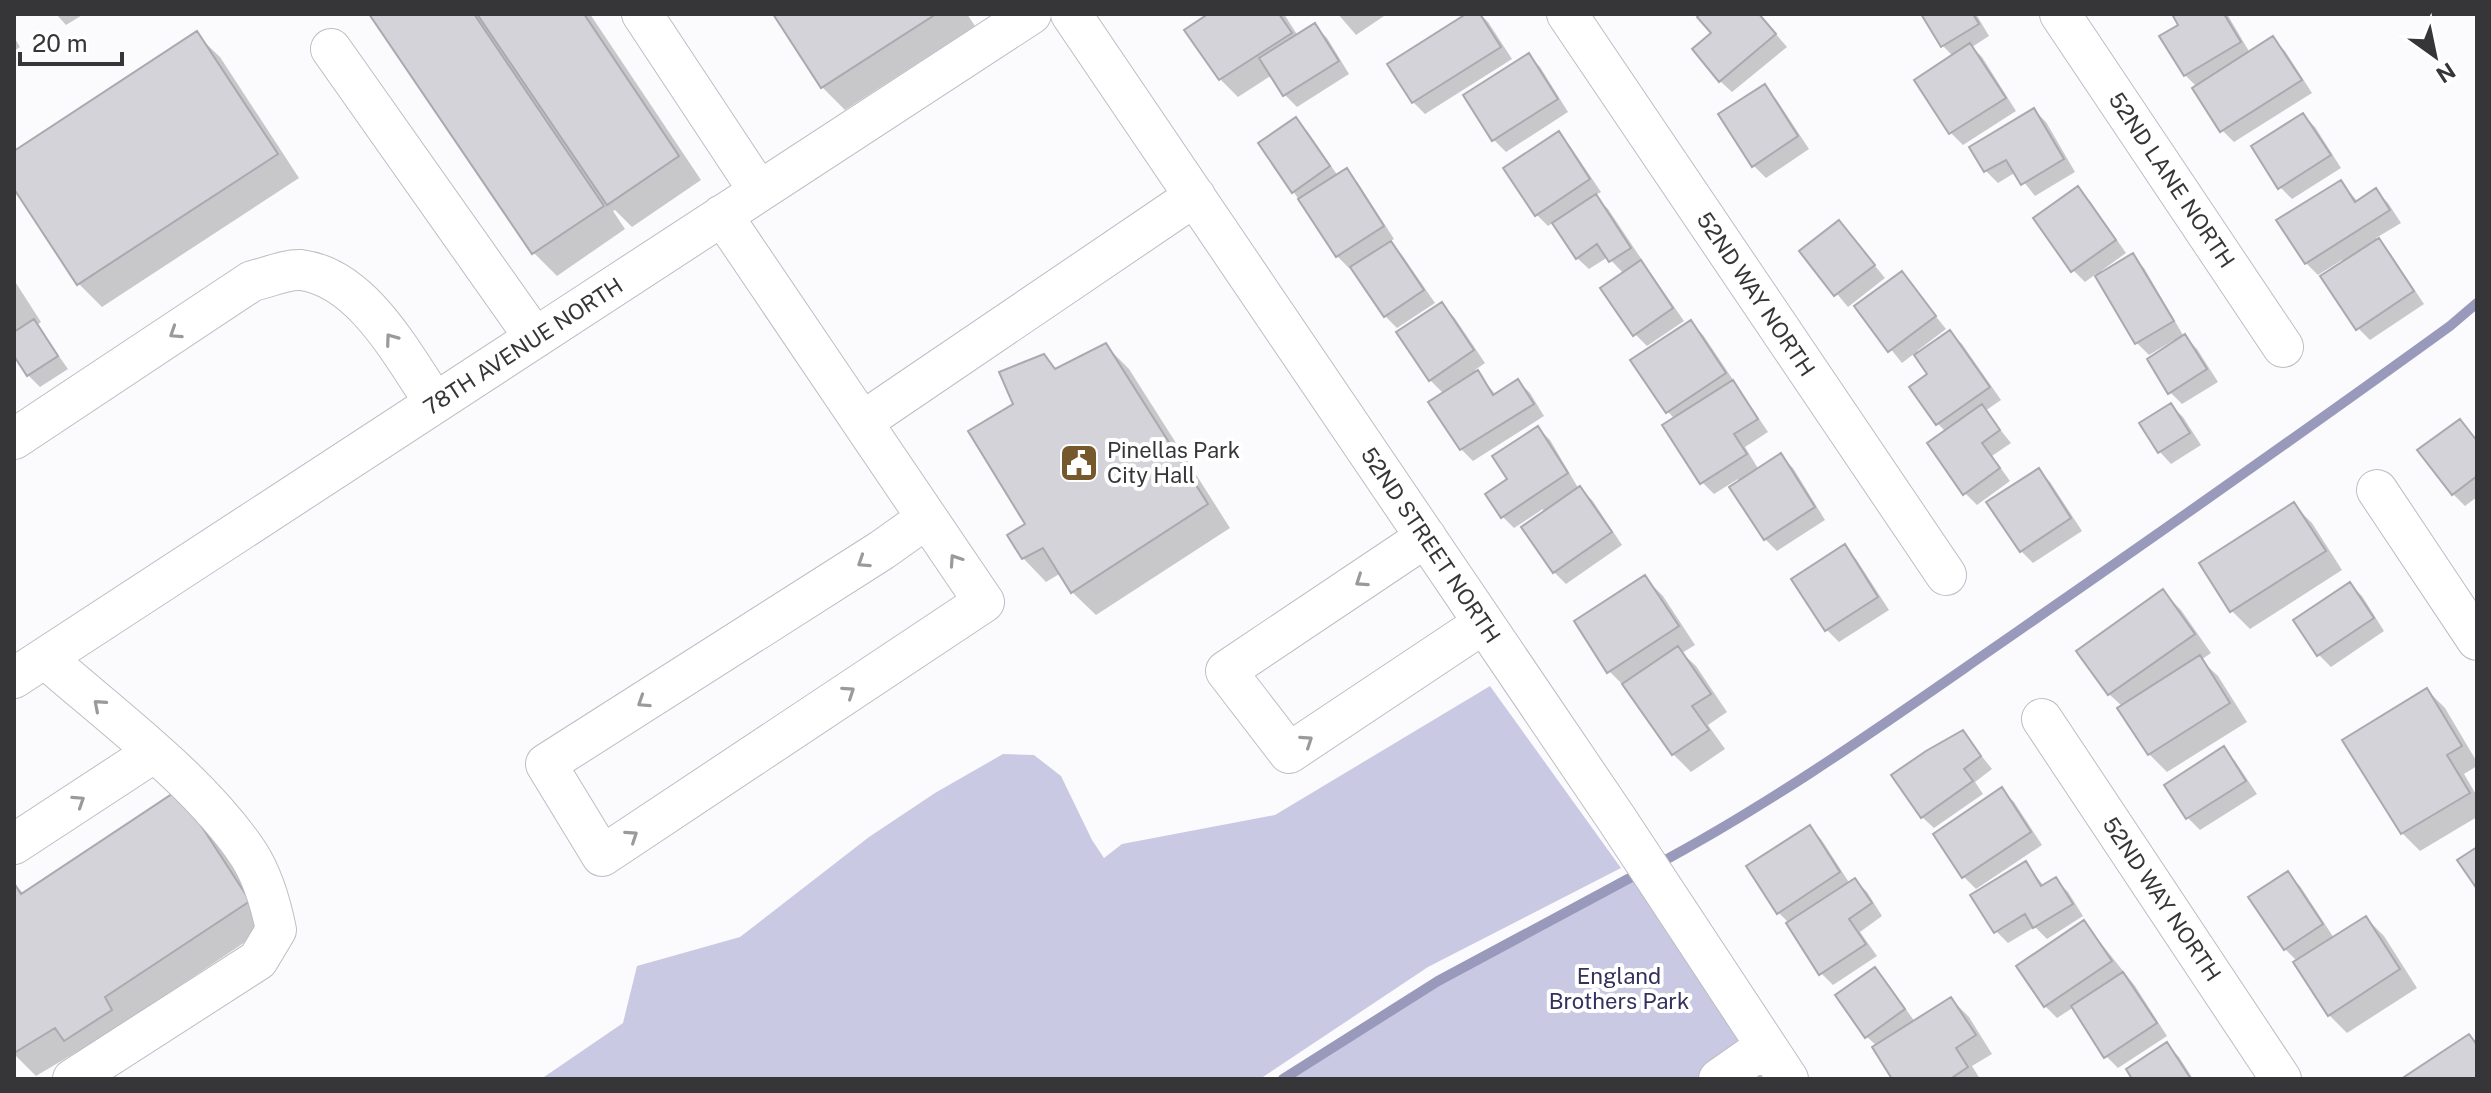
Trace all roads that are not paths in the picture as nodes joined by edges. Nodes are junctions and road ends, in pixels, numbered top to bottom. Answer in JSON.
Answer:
{"nodes":[{"id":1,"x":642,"y":14,"type":"edge"},
{"id":2,"x":1031,"y":14,"type":"edge"},
{"id":3,"x":1071,"y":14,"type":"edge"},
{"id":4,"x":1567,"y":14,"type":"edge"},
{"id":5,"x":2060,"y":14,"type":"edge"},
{"id":6,"x":331,"y":49,"type":"dead end"},
{"id":7,"x":759,"y":191,"type":"junction"},
{"id":8,"x":1195,"y":196,"type":"junction"},
{"id":9,"x":722,"y":215,"type":"junction"},
{"id":10,"x":535,"y":338,"type":"junction"},
{"id":11,"x":2283,"y":347,"type":"dead end"},
{"id":12,"x":435,"y":403,"type":"junction"},
{"id":13,"x":862,"y":422,"type":"junction"},
{"id":14,"x":14,"y":439,"type":"edge"},
{"id":15,"x":2377,"y":490,"type":"dead end"},
{"id":16,"x":927,"y":518,"type":"junction"},
{"id":17,"x":1426,"y":537,"type":"junction"},
{"id":18,"x":1946,"y":575,"type":"dead end"},
{"id":19,"x":1484,"y":623,"type":"junction"},
{"id":20,"x":2477,"y":640,"type":"edge"},
{"id":21,"x":29,"y":668,"type":"edge"},
{"id":22,"x":2042,"y":719,"type":"dead end"},
{"id":23,"x":153,"y":753,"type":"junction"},
{"id":24,"x":14,"y":844,"type":"edge"},
{"id":25,"x":1766,"y":1046,"type":"junction"},
{"id":26,"x":73,"y":1079,"type":"edge"},
{"id":27,"x":1719,"y":1079,"type":"edge"},
{"id":28,"x":1788,"y":1079,"type":"edge"},
{"id":29,"x":2281,"y":1079,"type":"edge"}],
"edges":[{"from":1,"to":7,"type":"street"},
{"from":2,"to":7,"type":"street","name":"78TH AVENUE NORTH"},
{"from":3,"to":8,"type":"street","name":"52ND STREET NORTH"},
{"from":4,"to":18,"type":"street","name":"52ND WAY NORTH"},
{"from":5,"to":11,"type":"street","name":"52ND LANE NORTH"},
{"from":6,"to":10,"type":"street"},
{"from":7,"to":9,"type":"street","name":"78TH AVENUE NORTH"},
{"from":8,"to":13,"type":"street"},
{"from":8,"to":17,"type":"street","name":"52ND STREET NORTH"},
{"from":9,"to":10,"type":"street","name":"78TH AVENUE NORTH"},
{"from":9,"to":13,"type":"street"},
{"from":10,"to":12,"type":"street","name":"78TH AVENUE NORTH"},
{"from":12,"to":14,"type":"street","one_way":true},
{"from":12,"to":21,"type":"street","name":"78TH AVENUE NORTH"},
{"from":13,"to":16,"type":"street"},
{"from":15,"to":20,"type":"street"},
{"from":16,"to":16,"type":"street","one_way":true},
{"from":17,"to":19,"type":"street","name":"52ND STREET NORTH"},
{"from":17,"to":19,"type":"street","one_way":true},
{"from":19,"to":25,"type":"street","name":"52ND STREET NORTH"},
{"from":23,"to":21,"type":"street","one_way":true},
{"from":22,"to":29,"type":"street","name":"52ND WAY NORTH"},
{"from":24,"to":23,"type":"street","one_way":true},
{"from":23,"to":26,"type":"street"},
{"from":25,"to":27,"type":"street"},
{"from":25,"to":28,"type":"street","name":"52ND STREET NORTH"}]}
